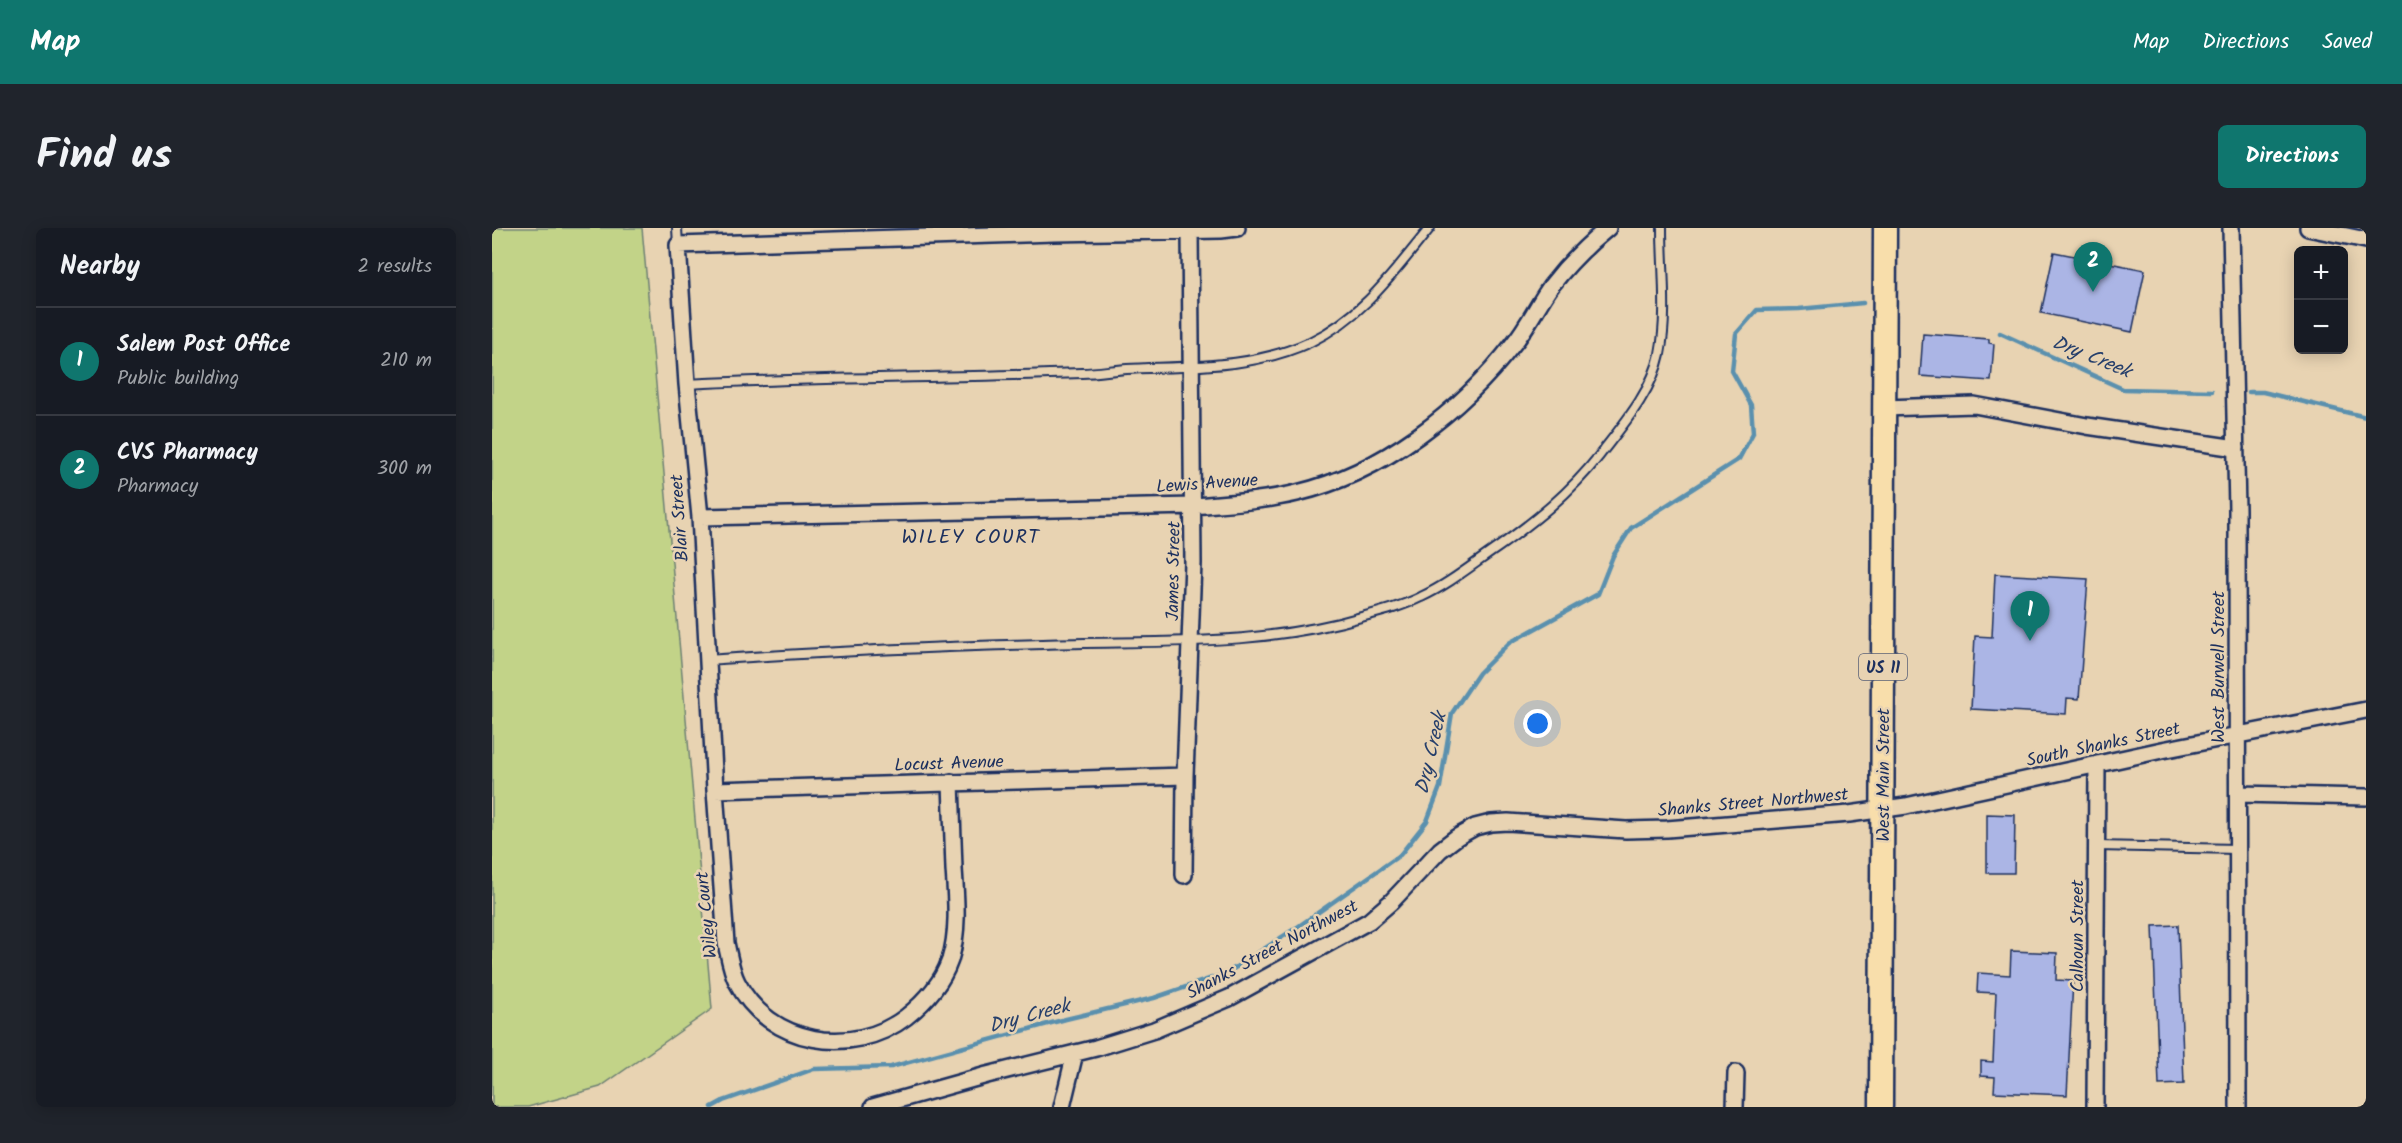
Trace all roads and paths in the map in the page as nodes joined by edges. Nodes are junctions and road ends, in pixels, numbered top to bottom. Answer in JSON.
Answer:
{"nodes":[{"id":1,"x":676,"y":228,"type":"edge"},
{"id":2,"x":1237,"y":228,"type":"edge"},
{"id":3,"x":1430,"y":228,"type":"edge"},
{"id":4,"x":1608,"y":228,"type":"edge"},
{"id":5,"x":1662,"y":228,"type":"edge"},
{"id":6,"x":1885,"y":228,"type":"edge"},
{"id":7,"x":2231,"y":228,"type":"edge"},
{"id":8,"x":2307,"y":228,"type":"edge"},
{"id":9,"x":1190,"y":230,"type":"edge"},
{"id":10,"x":2366,"y":240,"type":"edge"},
{"id":11,"x":678,"y":245,"type":"junction"},
{"id":12,"x":1191,"y":367,"type":"junction"},
{"id":13,"x":687,"y":384,"type":"junction"},
{"id":14,"x":1884,"y":408,"type":"junction"},
{"id":15,"x":2236,"y":448,"type":"junction"},
{"id":16,"x":1194,"y":506,"type":"junction"},
{"id":17,"x":700,"y":517,"type":"junction"},
{"id":18,"x":1190,"y":642,"type":"junction"},
{"id":19,"x":707,"y":660,"type":"junction"},
{"id":20,"x":2366,"y":710,"type":"edge"},
{"id":21,"x":2237,"y":736,"type":"junction"},
{"id":22,"x":2097,"y":764,"type":"junction"},
{"id":23,"x":1185,"y":776,"type":"junction"},
{"id":24,"x":951,"y":782,"type":"junction"},
{"id":25,"x":715,"y":790,"type":"junction"},
{"id":26,"x":2238,"y":794,"type":"junction"},
{"id":27,"x":2366,"y":797,"type":"edge"},
{"id":28,"x":1883,"y":810,"type":"junction"},
{"id":29,"x":2097,"y":846,"type":"junction"},
{"id":30,"x":2237,"y":849,"type":"junction"},
{"id":31,"x":1184,"y":875,"type":"dead end"},
{"id":32,"x":1075,"y":1053,"type":"junction"},
{"id":33,"x":1736,"y":1072,"type":"dead end"},
{"id":34,"x":873,"y":1107,"type":"edge"},
{"id":35,"x":1062,"y":1107,"type":"edge"},
{"id":36,"x":1736,"y":1107,"type":"edge"},
{"id":37,"x":1881,"y":1107,"type":"edge"},
{"id":38,"x":2095,"y":1107,"type":"edge"},
{"id":39,"x":2238,"y":1107,"type":"edge"}],
"edges":[{"from":1,"to":11,"type":"lane"},
{"from":2,"to":9,"type":"street"},
{"from":3,"to":12,"type":"lane"},
{"from":4,"to":16,"type":"street","name":"Lewis Avenue"},
{"from":5,"to":18,"type":"lane"},
{"from":6,"to":14,"type":"main road","name":"West Main Street","number":"US 11"},
{"from":7,"to":15,"type":"street","name":"West Burwell Street"},
{"from":8,"to":10,"type":"street"},
{"from":9,"to":11,"type":"street"},
{"from":9,"to":12,"type":"street","name":"James Street"},
{"from":11,"to":13,"type":"street","name":"Blair Street"},
{"from":12,"to":13,"type":"lane"},
{"from":12,"to":16,"type":"street","name":"James Street"},
{"from":13,"to":17,"type":"street","name":"Blair Street"},
{"from":14,"to":15,"type":"street"},
{"from":14,"to":28,"type":"main road","name":"West Main Street","number":"US 11"},
{"from":15,"to":21,"type":"street","name":"West Burwell Street"},
{"from":16,"to":17,"type":"street","name":"Lewis Avenue"},
{"from":16,"to":18,"type":"street","name":"James Street"},
{"from":17,"to":19,"type":"street","name":"Blair Street"},
{"from":18,"to":19,"type":"lane"},
{"from":18,"to":23,"type":"street","name":"James Street"},
{"from":19,"to":25,"type":"street","name":"Blair Street"},
{"from":20,"to":21,"type":"street","name":"South Shanks Street"},
{"from":21,"to":22,"type":"street","name":"South Shanks Street"},
{"from":21,"to":26,"type":"street","name":"West Burwell Street"},
{"from":22,"to":28,"type":"street","name":"South Shanks Street"},
{"from":22,"to":29,"type":"street","name":"Calhoun Street"},
{"from":23,"to":24,"type":"street","name":"Locust Avenue"},
{"from":23,"to":31,"type":"street","name":"James Street"},
{"from":24,"to":25,"type":"street","name":"Locust Avenue"},
{"from":24,"to":25,"type":"street","name":"Wiley Court"},
{"from":26,"to":27,"type":"street"},
{"from":26,"to":30,"type":"street","name":"West Burwell Street"},
{"from":28,"to":32,"type":"street","name":"Shanks Street Northwest"},
{"from":28,"to":37,"type":"main road","name":"West Main Street","number":"US 11"},
{"from":29,"to":30,"type":"lane"},
{"from":29,"to":38,"type":"street","name":"Calhoun Street"},
{"from":30,"to":39,"type":"street","name":"West Burwell Street"},
{"from":32,"to":34,"type":"street","name":"Shanks Street Northwest"},
{"from":32,"to":35,"type":"street"},
{"from":33,"to":36,"type":"street"}]}
